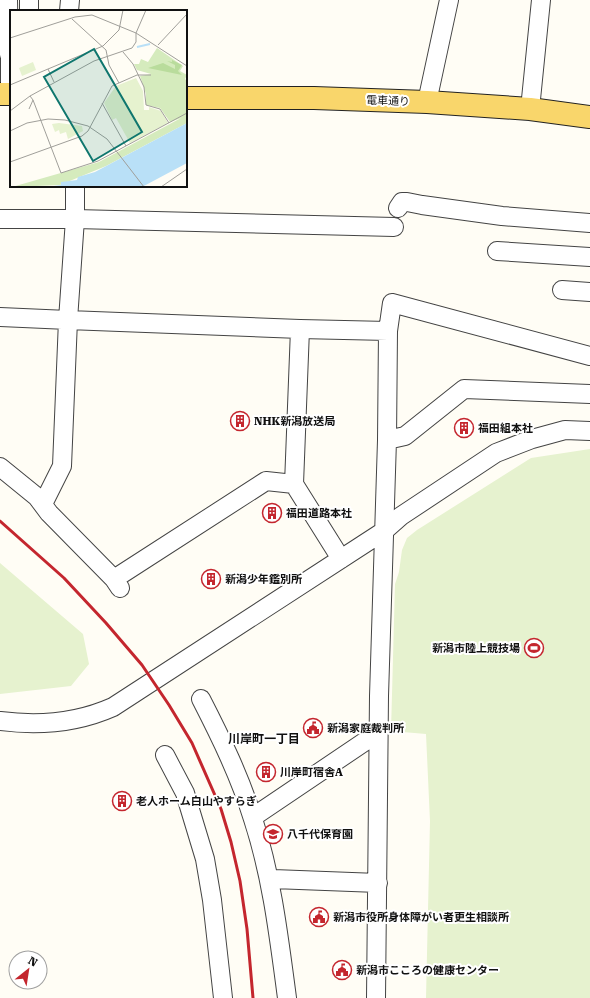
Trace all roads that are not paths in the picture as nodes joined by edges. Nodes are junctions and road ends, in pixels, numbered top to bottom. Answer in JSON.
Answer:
{"nodes":[{"id":1,"x":8,"y":0,"type":"edge"},
{"id":2,"x":70,"y":0,"type":"edge"},
{"id":3,"x":449,"y":0,"type":"edge"},
{"id":4,"x":541,"y":0,"type":"edge"},
{"id":5,"x":69,"y":10,"type":"edge"},
{"id":6,"x":7,"y":94,"type":"edge"},
{"id":7,"x":187,"y":98,"type":"edge"},
{"id":8,"x":427,"y":102,"type":"junction"},
{"id":9,"x":530,"y":109,"type":"junction"},
{"id":10,"x":590,"y":117,"type":"edge"},
{"id":11,"x":75,"y":187,"type":"edge"},
{"id":12,"x":398,"y":208,"type":"dead end"},
{"id":13,"x":0,"y":219,"type":"edge"},
{"id":14,"x":75,"y":220,"type":"junction"},
{"id":15,"x":590,"y":223,"type":"edge"},
{"id":16,"x":394,"y":227,"type":"dead end"},
{"id":17,"x":497,"y":251,"type":"dead end"},
{"id":18,"x":590,"y":257,"type":"edge"},
{"id":19,"x":562,"y":290,"type":"dead end"},
{"id":20,"x":590,"y":292,"type":"edge"},
{"id":21,"x":0,"y":317,"type":"edge"},
{"id":22,"x":68,"y":320,"type":"junction"},
{"id":23,"x":300,"y":329,"type":"junction"},
{"id":24,"x":388,"y":331,"type":"junction"},
{"id":25,"x":590,"y":356,"type":"edge"},
{"id":26,"x":590,"y":394,"type":"edge"},
{"id":27,"x":590,"y":431,"type":"edge"},
{"id":28,"x":387,"y":440,"type":"junction"},
{"id":29,"x":0,"y":467,"type":"edge"},
{"id":30,"x":294,"y":484,"type":"junction"},
{"id":31,"x":43,"y":504,"type":"junction"},
{"id":32,"x":384,"y":531,"type":"junction"},
{"id":33,"x":341,"y":559,"type":"junction"},
{"id":34,"x":201,"y":699,"type":"dead end"},
{"id":35,"x":0,"y":721,"type":"edge"},
{"id":36,"x":379,"y":732,"type":"junction"},
{"id":37,"x":165,"y":755,"type":"dead end"},
{"id":38,"x":253,"y":817,"type":"junction"},
{"id":39,"x":273,"y":879,"type":"dead end"},
{"id":40,"x":378,"y":883,"type":"junction"},
{"id":41,"x":223,"y":998,"type":"edge"},
{"id":42,"x":287,"y":998,"type":"edge"},
{"id":43,"x":376,"y":998,"type":"edge"}],
"edges":[{"from":1,"to":6,"type":"street"},
{"from":2,"to":5,"type":"street"},
{"from":3,"to":8,"type":"street"},
{"from":4,"to":9,"type":"street"},
{"from":7,"to":8,"type":"main road","name":"電車通り"},
{"from":8,"to":9,"type":"main road","name":"電車通り"},
{"from":9,"to":10,"type":"main road","name":"電車通り"},
{"from":11,"to":14,"type":"street"},
{"from":12,"to":15,"type":"street"},
{"from":13,"to":14,"type":"street"},
{"from":14,"to":16,"type":"street"},
{"from":14,"to":22,"type":"street"},
{"from":17,"to":18,"type":"street"},
{"from":19,"to":20,"type":"street"},
{"from":21,"to":22,"type":"street"},
{"from":22,"to":23,"type":"street"},
{"from":22,"to":31,"type":"street"},
{"from":23,"to":24,"type":"street"},
{"from":23,"to":30,"type":"street"},
{"from":24,"to":25,"type":"street"},
{"from":24,"to":28,"type":"street"},
{"from":26,"to":28,"type":"street"},
{"from":27,"to":32,"type":"street"},
{"from":28,"to":32,"type":"street"},
{"from":29,"to":31,"type":"street"},
{"from":30,"to":31,"type":"street"},
{"from":30,"to":33,"type":"street"},
{"from":32,"to":33,"type":"street"},
{"from":32,"to":36,"type":"street"},
{"from":33,"to":35,"type":"street"},
{"from":34,"to":38,"type":"street"},
{"from":36,"to":38,"type":"street"},
{"from":36,"to":40,"type":"street"},
{"from":37,"to":41,"type":"street"},
{"from":38,"to":42,"type":"street"},
{"from":39,"to":40,"type":"street"},
{"from":40,"to":43,"type":"street"}]}
